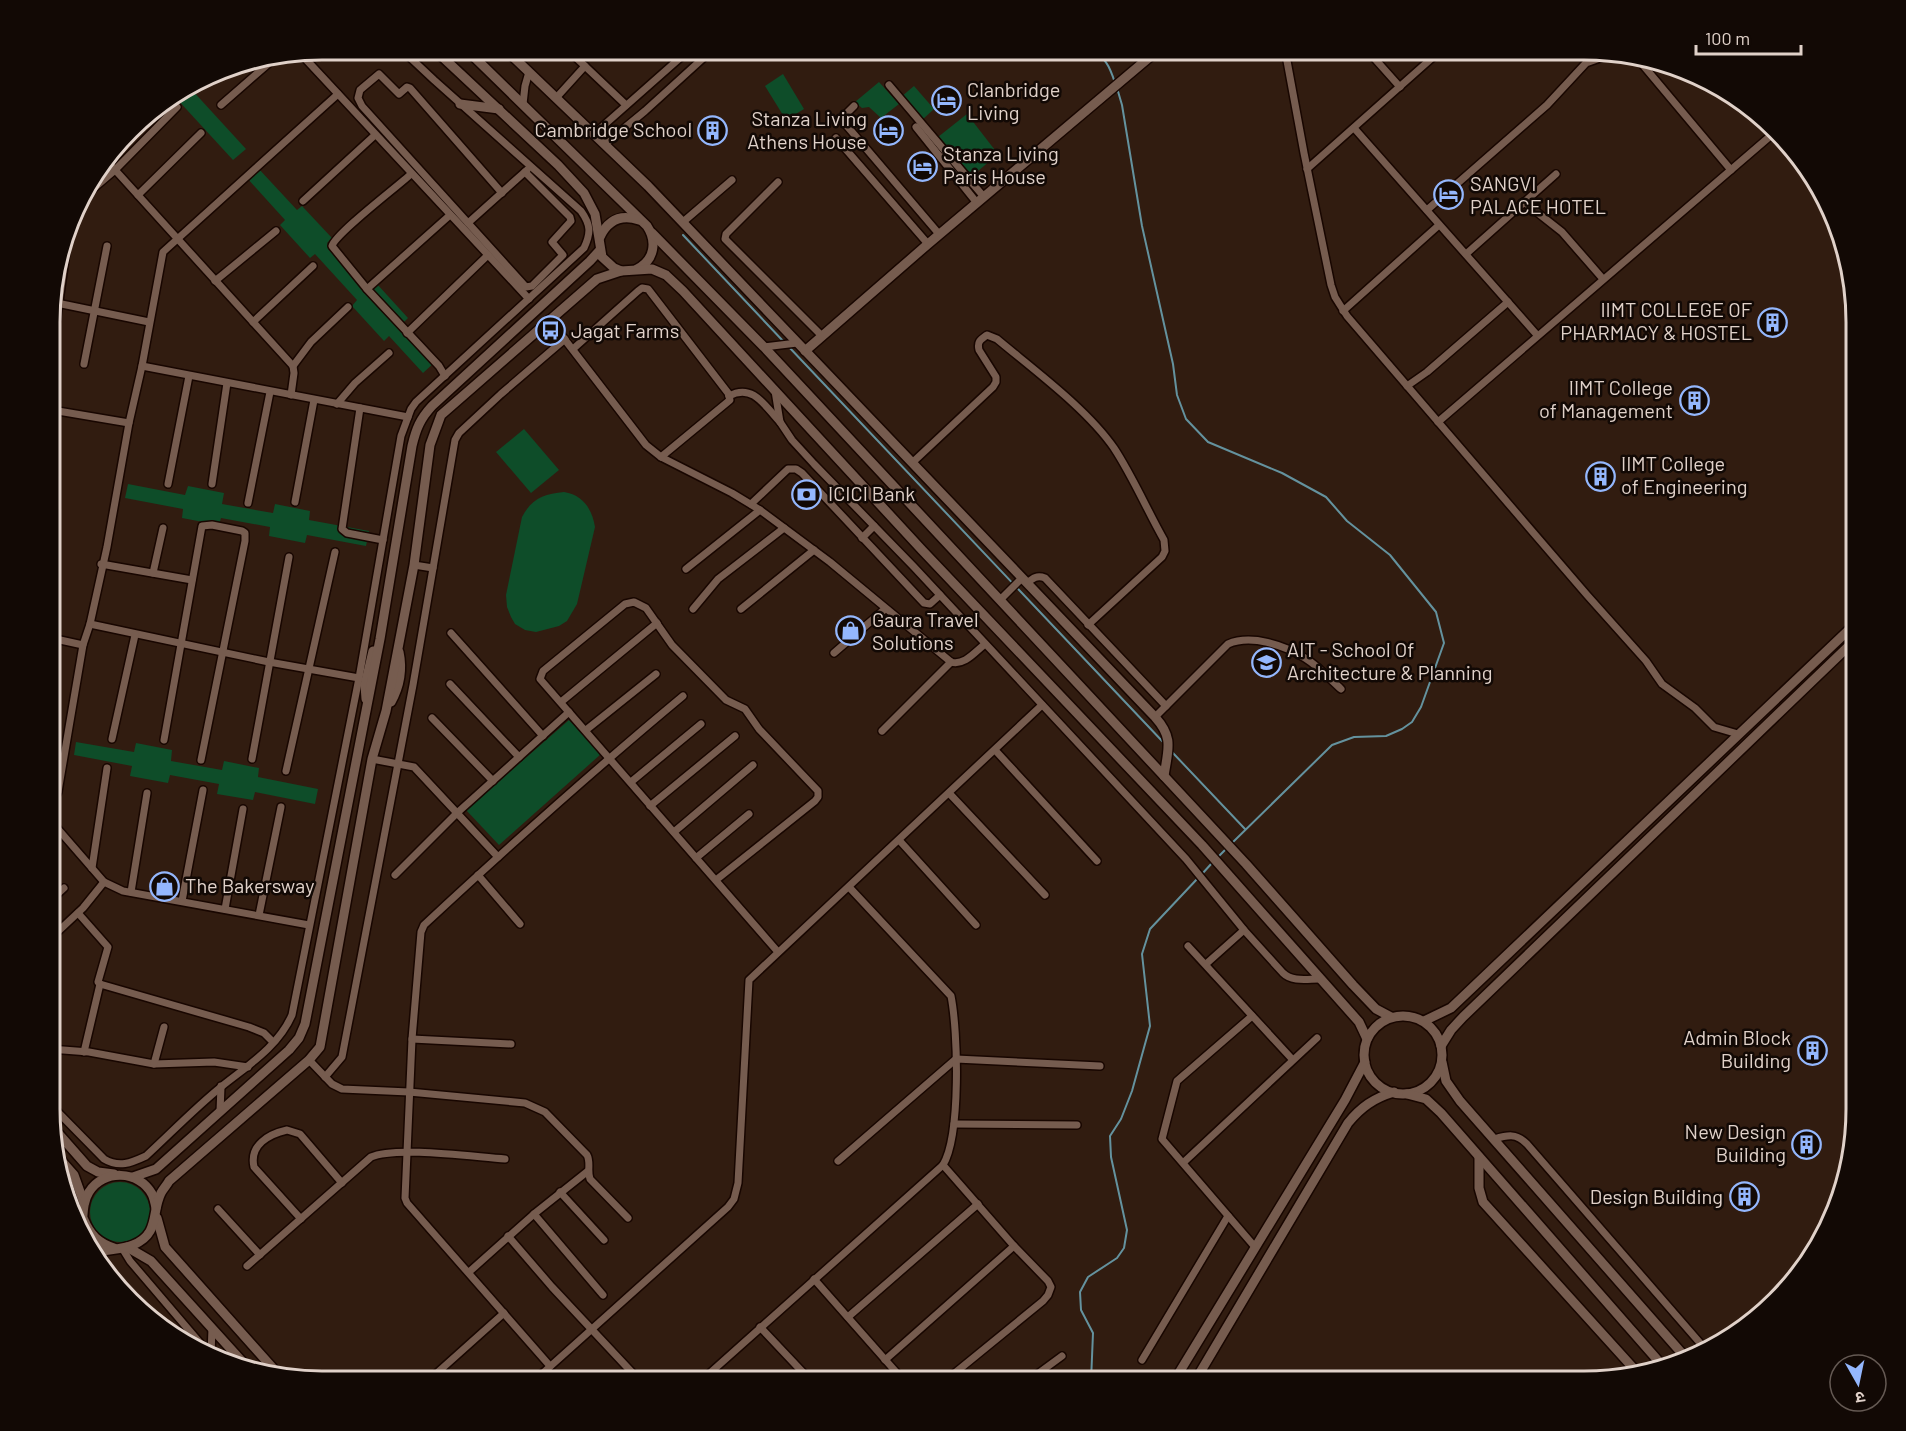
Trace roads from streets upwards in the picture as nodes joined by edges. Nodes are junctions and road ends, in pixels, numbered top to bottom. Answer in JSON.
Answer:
{"nodes":[{"id":1,"x":413,"y":60,"type":"edge"},
{"id":2,"x":446,"y":60,"type":"edge"},
{"id":3,"x":477,"y":60,"type":"edge"},
{"id":4,"x":516,"y":60,"type":"edge"},
{"id":5,"x":579,"y":60,"type":"edge"},
{"id":6,"x":678,"y":60,"type":"edge"},
{"id":7,"x":701,"y":60,"type":"edge"},
{"id":8,"x":1147,"y":60,"type":"edge"},
{"id":9,"x":1287,"y":60,"type":"edge"},
{"id":10,"x":1376,"y":60,"type":"edge"},
{"id":11,"x":1430,"y":60,"type":"edge"},
{"id":12,"x":307,"y":61,"type":"edge"},
{"id":13,"x":1593,"y":61,"type":"edge"},
{"id":14,"x":265,"y":66,"type":"edge"},
{"id":15,"x":585,"y":66,"type":"junction"},
{"id":16,"x":1645,"y":67,"type":"edge"},
{"id":17,"x":529,"y":72,"type":"junction"},
{"id":18,"x":889,"y":85,"type":"dead end"},
{"id":19,"x":1400,"y":87,"type":"junction"},
{"id":20,"x":338,"y":94,"type":"junction"},
{"id":21,"x":556,"y":98,"type":"junction"},
{"id":22,"x":460,"y":104,"type":"junction"},
{"id":23,"x":524,"y":104,"type":"junction"},
{"id":24,"x":221,"y":105,"type":"dead end"},
{"id":25,"x":626,"y":105,"type":"junction"},
{"id":26,"x":854,"y":106,"type":"dead end"},
{"id":27,"x":177,"y":107,"type":"dead end"},
{"id":28,"x":498,"y":110,"type":"junction"},
{"id":29,"x":916,"y":127,"type":"dead end"},
{"id":30,"x":1354,"y":128,"type":"junction"},
{"id":31,"x":201,"y":133,"type":"dead end"},
{"id":32,"x":594,"y":134,"type":"junction"},
{"id":33,"x":375,"y":135,"type":"junction"},
{"id":34,"x":1769,"y":137,"type":"edge"},
{"id":35,"x":836,"y":138,"type":"dead end"},
{"id":36,"x":605,"y":144,"type":"junction"},
{"id":37,"x":112,"y":166,"type":"edge"},
{"id":38,"x":528,"y":169,"type":"junction"},
{"id":39,"x":1307,"y":169,"type":"junction"},
{"id":40,"x":115,"y":170,"type":"junction"},
{"id":41,"x":1731,"y":170,"type":"junction"},
{"id":42,"x":411,"y":174,"type":"junction"},
{"id":43,"x":1556,"y":174,"type":"dead end"},
{"id":44,"x":732,"y":180,"type":"dead end"},
{"id":45,"x":101,"y":182,"type":"edge"},
{"id":46,"x":778,"y":182,"type":"dead end"},
{"id":47,"x":502,"y":193,"type":"junction"},
{"id":48,"x":138,"y":195,"type":"junction"},
{"id":49,"x":981,"y":200,"type":"junction"},
{"id":50,"x":303,"y":201,"type":"dead end"},
{"id":51,"x":1524,"y":202,"type":"junction"},
{"id":52,"x":1427,"y":210,"type":"junction"},
{"id":53,"x":450,"y":214,"type":"junction"},
{"id":54,"x":639,"y":220,"type":"junction"},
{"id":55,"x":683,"y":222,"type":"junction"},
{"id":56,"x":468,"y":223,"type":"junction"},
{"id":57,"x":1439,"y":225,"type":"junction"},
{"id":58,"x":276,"y":231,"type":"dead end"},
{"id":59,"x":652,"y":233,"type":"junction"},
{"id":60,"x":939,"y":234,"type":"junction"},
{"id":61,"x":600,"y":237,"type":"junction"},
{"id":62,"x":177,"y":238,"type":"junction"},
{"id":63,"x":928,"y":244,"type":"junction"},
{"id":64,"x":107,"y":246,"type":"dead end"},
{"id":65,"x":600,"y":250,"type":"junction"},
{"id":66,"x":1466,"y":254,"type":"junction"},
{"id":67,"x":488,"y":255,"type":"junction"},
{"id":68,"x":313,"y":266,"type":"dead end"},
{"id":69,"x":635,"y":270,"type":"junction"},
{"id":70,"x":621,"y":271,"type":"junction"},
{"id":71,"x":1603,"y":279,"type":"junction"},
{"id":72,"x":215,"y":280,"type":"junction"},
{"id":73,"x":368,"y":289,"type":"junction"},
{"id":74,"x":529,"y":299,"type":"junction"},
{"id":75,"x":1508,"y":302,"type":"junction"},
{"id":76,"x":61,"y":303,"type":"edge"},
{"id":77,"x":348,"y":307,"type":"dead end"},
{"id":78,"x":94,"y":311,"type":"junction"},
{"id":79,"x":1343,"y":311,"type":"junction"},
{"id":80,"x":507,"y":319,"type":"junction"},
{"id":81,"x":549,"y":319,"type":"junction"},
{"id":82,"x":149,"y":322,"type":"junction"},
{"id":83,"x":253,"y":322,"type":"junction"},
{"id":84,"x":516,"y":327,"type":"junction"},
{"id":85,"x":407,"y":333,"type":"junction"},
{"id":86,"x":1537,"y":335,"type":"junction"},
{"id":87,"x":822,"y":336,"type":"junction"},
{"id":88,"x":565,"y":339,"type":"junction"},
{"id":89,"x":794,"y":344,"type":"junction"},
{"id":90,"x":768,"y":346,"type":"junction"},
{"id":91,"x":573,"y":349,"type":"junction"},
{"id":92,"x":805,"y":351,"type":"junction"},
{"id":93,"x":389,"y":353,"type":"dead end"},
{"id":94,"x":84,"y":364,"type":"dead end"},
{"id":95,"x":142,"y":366,"type":"junction"},
{"id":96,"x":293,"y":366,"type":"junction"},
{"id":97,"x":189,"y":376,"type":"junction"},
{"id":98,"x":445,"y":376,"type":"junction"},
{"id":99,"x":227,"y":384,"type":"junction"},
{"id":100,"x":1407,"y":386,"type":"junction"},
{"id":101,"x":775,"y":389,"type":"junction"},
{"id":102,"x":270,"y":392,"type":"junction"},
{"id":103,"x":291,"y":395,"type":"junction"},
{"id":104,"x":729,"y":396,"type":"junction"},
{"id":105,"x":314,"y":400,"type":"junction"},
{"id":106,"x":337,"y":404,"type":"junction"},
{"id":107,"x":360,"y":408,"type":"junction"},
{"id":108,"x":60,"y":413,"type":"edge"},
{"id":109,"x":408,"y":417,"type":"junction"},
{"id":110,"x":780,"y":422,"type":"junction"},
{"id":111,"x":1438,"y":422,"type":"junction"},
{"id":112,"x":129,"y":423,"type":"junction"},
{"id":113,"x":661,"y":457,"type":"junction"},
{"id":114,"x":912,"y":463,"type":"junction"},
{"id":115,"x":813,"y":464,"type":"junction"},
{"id":116,"x":802,"y":473,"type":"junction"},
{"id":117,"x":168,"y":484,"type":"dead end"},
{"id":118,"x":212,"y":484,"type":"dead end"},
{"id":119,"x":295,"y":502,"type":"dead end"},
{"id":120,"x":248,"y":503,"type":"dead end"},
{"id":121,"x":751,"y":504,"type":"junction"},
{"id":122,"x":760,"y":510,"type":"junction"},
{"id":123,"x":874,"y":526,"type":"junction"},
{"id":124,"x":163,"y":528,"type":"dead end"},
{"id":125,"x":784,"y":528,"type":"junction"},
{"id":126,"x":862,"y":538,"type":"junction"},
{"id":127,"x":383,"y":540,"type":"junction"},
{"id":128,"x":814,"y":550,"type":"junction"},
{"id":129,"x":335,"y":552,"type":"dead end"},
{"id":130,"x":289,"y":557,"type":"dead end"},
{"id":131,"x":101,"y":564,"type":"junction"},
{"id":132,"x":414,"y":565,"type":"junction"},
{"id":133,"x":433,"y":568,"type":"junction"},
{"id":134,"x":686,"y":569,"type":"dead end"},
{"id":135,"x":153,"y":573,"type":"junction"},
{"id":136,"x":192,"y":580,"type":"junction"},
{"id":137,"x":1022,"y":582,"type":"junction"},
{"id":138,"x":940,"y":595,"type":"junction"},
{"id":139,"x":1003,"y":597,"type":"junction"},
{"id":140,"x":693,"y":609,"type":"dead end"},
{"id":141,"x":741,"y":609,"type":"dead end"},
{"id":142,"x":885,"y":609,"type":"junction"},
{"id":143,"x":657,"y":623,"type":"junction"},
{"id":144,"x":90,"y":624,"type":"junction"},
{"id":145,"x":1088,"y":625,"type":"junction"},
{"id":146,"x":1846,"y":632,"type":"edge"},
{"id":147,"x":451,"y":633,"type":"dead end"},
{"id":148,"x":135,"y":635,"type":"junction"},
{"id":149,"x":60,"y":640,"type":"edge"},
{"id":150,"x":180,"y":643,"type":"junction"},
{"id":151,"x":985,"y":644,"type":"junction"},
{"id":152,"x":83,"y":645,"type":"junction"},
{"id":153,"x":1846,"y":649,"type":"edge"},
{"id":154,"x":223,"y":652,"type":"junction"},
{"id":155,"x":834,"y":653,"type":"dead end"},
{"id":156,"x":269,"y":662,"type":"junction"},
{"id":157,"x":951,"y":662,"type":"junction"},
{"id":158,"x":310,"y":669,"type":"junction"},
{"id":159,"x":656,"y":674,"type":"dead end"},
{"id":160,"x":359,"y":678,"type":"junction"},
{"id":161,"x":450,"y":684,"type":"dead end"},
{"id":162,"x":1341,"y":688,"type":"dead end"},
{"id":163,"x":684,"y":696,"type":"dead end"},
{"id":164,"x":561,"y":702,"type":"junction"},
{"id":165,"x":1042,"y":705,"type":"junction"},
{"id":166,"x":1166,"y":706,"type":"junction"},
{"id":167,"x":569,"y":712,"type":"junction"},
{"id":168,"x":1155,"y":717,"type":"junction"},
{"id":169,"x":432,"y":718,"type":"dead end"},
{"id":170,"x":701,"y":724,"type":"dead end"},
{"id":171,"x":586,"y":729,"type":"junction"},
{"id":172,"x":882,"y":731,"type":"dead end"},
{"id":173,"x":1738,"y":734,"type":"junction"},
{"id":174,"x":543,"y":736,"type":"junction"},
{"id":175,"x":735,"y":736,"type":"dead end"},
{"id":176,"x":112,"y":739,"type":"dead end"},
{"id":177,"x":164,"y":740,"type":"dead end"},
{"id":178,"x":995,"y":750,"type":"junction"},
{"id":179,"x":519,"y":757,"type":"junction"},
{"id":180,"x":609,"y":758,"type":"junction"},
{"id":181,"x":252,"y":759,"type":"dead end"},
{"id":182,"x":372,"y":759,"type":"junction"},
{"id":183,"x":201,"y":760,"type":"dead end"},
{"id":184,"x":398,"y":764,"type":"junction"},
{"id":185,"x":753,"y":765,"type":"dead end"},
{"id":186,"x":107,"y":768,"type":"dead end"},
{"id":187,"x":286,"y":771,"type":"dead end"},
{"id":188,"x":1164,"y":776,"type":"junction"},
{"id":189,"x":60,"y":780,"type":"edge"},
{"id":190,"x":493,"y":781,"type":"junction"},
{"id":191,"x":631,"y":782,"type":"junction"},
{"id":192,"x":204,"y":790,"type":"dead end"},
{"id":193,"x":147,"y":793,"type":"dead end"},
{"id":194,"x":949,"y":793,"type":"junction"},
{"id":195,"x":650,"y":806,"type":"junction"},
{"id":196,"x":281,"y":807,"type":"dead end"},
{"id":197,"x":243,"y":809,"type":"dead end"},
{"id":198,"x":457,"y":813,"type":"junction"},
{"id":199,"x":748,"y":814,"type":"dead end"},
{"id":200,"x":60,"y":831,"type":"edge"},
{"id":201,"x":674,"y":832,"type":"junction"},
{"id":202,"x":899,"y":840,"type":"junction"},
{"id":203,"x":498,"y":857,"type":"junction"},
{"id":204,"x":696,"y":858,"type":"junction"},
{"id":205,"x":1097,"y":861,"type":"dead end"},
{"id":206,"x":92,"y":868,"type":"junction"},
{"id":207,"x":478,"y":874,"type":"junction"},
{"id":208,"x":395,"y":875,"type":"dead end"},
{"id":209,"x":716,"y":880,"type":"junction"},
{"id":210,"x":104,"y":882,"type":"junction"},
{"id":211,"x":849,"y":887,"type":"junction"},
{"id":212,"x":64,"y":888,"type":"dead end"},
{"id":213,"x":60,"y":892,"type":"edge"},
{"id":214,"x":131,"y":892,"type":"junction"},
{"id":215,"x":1045,"y":895,"type":"dead end"},
{"id":216,"x":182,"y":901,"type":"junction"},
{"id":217,"x":225,"y":909,"type":"junction"},
{"id":218,"x":78,"y":913,"type":"junction"},
{"id":219,"x":259,"y":915,"type":"junction"},
{"id":220,"x":520,"y":924,"type":"dead end"},
{"id":221,"x":309,"y":925,"type":"junction"},
{"id":222,"x":976,"y":925,"type":"dead end"},
{"id":223,"x":60,"y":930,"type":"edge"},
{"id":224,"x":1245,"y":930,"type":"junction"},
{"id":225,"x":1188,"y":946,"type":"dead end"},
{"id":226,"x":778,"y":952,"type":"junction"},
{"id":227,"x":1206,"y":964,"type":"junction"},
{"id":228,"x":1319,"y":979,"type":"junction"},
{"id":229,"x":100,"y":984,"type":"junction"},
{"id":230,"x":1252,"y":1016,"type":"junction"},
{"id":231,"x":1391,"y":1017,"type":"junction"},
{"id":232,"x":1424,"y":1021,"type":"junction"},
{"id":233,"x":164,"y":1027,"type":"dead end"},
{"id":234,"x":1317,"y":1038,"type":"dead end"},
{"id":235,"x":412,"y":1039,"type":"junction"},
{"id":236,"x":1367,"y":1039,"type":"junction"},
{"id":237,"x":273,"y":1042,"type":"junction"},
{"id":238,"x":511,"y":1044,"type":"dead end"},
{"id":239,"x":1442,"y":1046,"type":"junction"},
{"id":240,"x":60,"y":1050,"type":"edge"},
{"id":241,"x":84,"y":1052,"type":"junction"},
{"id":242,"x":956,"y":1059,"type":"junction"},
{"id":243,"x":1292,"y":1059,"type":"junction"},
{"id":244,"x":309,"y":1060,"type":"junction"},
{"id":245,"x":1365,"y":1062,"type":"junction"},
{"id":246,"x":1442,"y":1062,"type":"junction"},
{"id":247,"x":154,"y":1064,"type":"junction"},
{"id":248,"x":1100,"y":1065,"type":"dead end"},
{"id":249,"x":248,"y":1067,"type":"junction"},
{"id":250,"x":325,"y":1077,"type":"junction"},
{"id":251,"x":221,"y":1086,"type":"junction"},
{"id":252,"x":409,"y":1092,"type":"junction"},
{"id":253,"x":1394,"y":1092,"type":"junction"},
{"id":254,"x":1407,"y":1094,"type":"junction"},
{"id":255,"x":220,"y":1112,"type":"junction"},
{"id":256,"x":60,"y":1115,"type":"edge"},
{"id":257,"x":954,"y":1125,"type":"junction"},
{"id":258,"x":1077,"y":1125,"type":"dead end"},
{"id":259,"x":62,"y":1137,"type":"edge"},
{"id":260,"x":1494,"y":1139,"type":"junction"},
{"id":261,"x":408,"y":1152,"type":"junction"},
{"id":262,"x":1479,"y":1157,"type":"junction"},
{"id":263,"x":505,"y":1159,"type":"dead end"},
{"id":264,"x":838,"y":1161,"type":"dead end"},
{"id":265,"x":1184,"y":1162,"type":"junction"},
{"id":266,"x":943,"y":1165,"type":"junction"},
{"id":267,"x":67,"y":1167,"type":"edge"},
{"id":268,"x":588,"y":1171,"type":"junction"},
{"id":269,"x":120,"y":1175,"type":"junction"},
{"id":270,"x":133,"y":1177,"type":"junction"},
{"id":271,"x":342,"y":1183,"type":"junction"},
{"id":272,"x":560,"y":1192,"type":"junction"},
{"id":273,"x":84,"y":1203,"type":"junction"},
{"id":274,"x":978,"y":1204,"type":"junction"},
{"id":275,"x":218,"y":1209,"type":"dead end"},
{"id":276,"x":156,"y":1212,"type":"junction"},
{"id":277,"x":534,"y":1214,"type":"junction"},
{"id":278,"x":1228,"y":1216,"type":"junction"},
{"id":279,"x":84,"y":1218,"type":"edge"},
{"id":280,"x":628,"y":1218,"type":"dead end"},
{"id":281,"x":301,"y":1220,"type":"junction"},
{"id":282,"x":92,"y":1234,"type":"edge"},
{"id":283,"x":508,"y":1236,"type":"junction"},
{"id":284,"x":603,"y":1240,"type":"dead end"},
{"id":285,"x":1014,"y":1246,"type":"junction"},
{"id":286,"x":1256,"y":1247,"type":"junction"},
{"id":287,"x":122,"y":1248,"type":"junction"},
{"id":288,"x":103,"y":1252,"type":"edge"},
{"id":289,"x":260,"y":1255,"type":"junction"},
{"id":290,"x":247,"y":1266,"type":"dead end"},
{"id":291,"x":469,"y":1272,"type":"junction"},
{"id":292,"x":814,"y":1279,"type":"junction"},
{"id":293,"x":603,"y":1295,"type":"dead end"},
{"id":294,"x":504,"y":1313,"type":"junction"},
{"id":295,"x":848,"y":1317,"type":"junction"},
{"id":296,"x":760,"y":1327,"type":"junction"},
{"id":297,"x":212,"y":1328,"type":"junction"},
{"id":298,"x":592,"y":1328,"type":"junction"},
{"id":299,"x":196,"y":1339,"type":"edge"},
{"id":300,"x":1701,"y":1344,"type":"edge"},
{"id":301,"x":211,"y":1346,"type":"edge"},
{"id":302,"x":1681,"y":1352,"type":"edge"},
{"id":303,"x":1062,"y":1356,"type":"dead end"},
{"id":304,"x":238,"y":1357,"type":"edge"},
{"id":305,"x":885,"y":1360,"type":"junction"},
{"id":306,"x":1142,"y":1360,"type":"dead end"},
{"id":307,"x":1657,"y":1360,"type":"edge"},
{"id":308,"x":271,"y":1366,"type":"edge"},
{"id":309,"x":550,"y":1366,"type":"junction"},
{"id":310,"x":1632,"y":1367,"type":"edge"},
{"id":311,"x":439,"y":1371,"type":"edge"},
{"id":312,"x":545,"y":1371,"type":"edge"},
{"id":313,"x":631,"y":1371,"type":"edge"},
{"id":314,"x":711,"y":1371,"type":"edge"},
{"id":315,"x":802,"y":1371,"type":"edge"},
{"id":316,"x":895,"y":1371,"type":"edge"},
{"id":317,"x":957,"y":1371,"type":"edge"},
{"id":318,"x":1042,"y":1371,"type":"edge"},
{"id":319,"x":1180,"y":1371,"type":"edge"},
{"id":320,"x":1201,"y":1371,"type":"edge"}],
"edges":[{"from":1,"to":22,"type":"street"},
{"from":2,"to":28,"type":"street"},
{"from":3,"to":23,"type":"street"},
{"from":4,"to":17,"type":"street"},
{"from":5,"to":15,"type":"street"},
{"from":6,"to":25,"type":"street"},
{"from":7,"to":36,"type":"street"},
{"from":8,"to":49,"type":"street"},
{"from":9,"to":39,"type":"street"},
{"from":10,"to":19,"type":"street"},
{"from":11,"to":19,"type":"street"},
{"from":12,"to":20,"type":"street"},
{"from":13,"to":52,"type":"street"},
{"from":14,"to":24,"type":"street"},
{"from":15,"to":21,"type":"street"},
{"from":15,"to":25,"type":"street"},
{"from":16,"to":41,"type":"street"},
{"from":17,"to":21,"type":"street"},
{"from":17,"to":23,"type":"street"},
{"from":18,"to":49,"type":"street"},
{"from":19,"to":30,"type":"street"},
{"from":20,"to":33,"type":"street"},
{"from":20,"to":62,"type":"street"},
{"from":21,"to":32,"type":"street"},
{"from":22,"to":28,"type":"street"},
{"from":22,"to":38,"type":"street"},
{"from":23,"to":54,"type":"street"},
{"from":25,"to":32,"type":"street"},
{"from":26,"to":60,"type":"street"},
{"from":27,"to":40,"type":"street"},
{"from":28,"to":61,"type":"street"},
{"from":29,"to":49,"type":"street"},
{"from":30,"to":39,"type":"street"},
{"from":30,"to":52,"type":"street"},
{"from":31,"to":48,"type":"street"},
{"from":32,"to":36,"type":"street"},
{"from":33,"to":42,"type":"street"},
{"from":33,"to":50,"type":"street"},
{"from":34,"to":41,"type":"street"},
{"from":35,"to":63,"type":"street"},
{"from":36,"to":55,"type":"street"},
{"from":37,"to":40,"type":"street"},
{"from":38,"to":47,"type":"street"},
{"from":38,"to":56,"type":"street"},
{"from":38,"to":74,"type":"street"},
{"from":39,"to":79,"type":"street"},
{"from":40,"to":45,"type":"street"},
{"from":40,"to":48,"type":"street"},
{"from":41,"to":71,"type":"street"},
{"from":42,"to":53,"type":"street"},
{"from":42,"to":73,"type":"street"},
{"from":43,"to":51,"type":"street"},
{"from":44,"to":55,"type":"street"},
{"from":46,"to":87,"type":"street"},
{"from":47,"to":56,"type":"street"},
{"from":47,"to":56,"type":"street"},
{"from":48,"to":62,"type":"street"},
{"from":49,"to":60,"type":"street"},
{"from":51,"to":66,"type":"street"},
{"from":51,"to":71,"type":"street"},
{"from":52,"to":57,"type":"street"},
{"from":53,"to":67,"type":"street"},
{"from":53,"to":73,"type":"street"},
{"from":54,"to":59,"type":"street"},
{"from":54,"to":61,"type":"street"},
{"from":55,"to":89,"type":"street"},
{"from":57,"to":66,"type":"street"},
{"from":57,"to":79,"type":"street"},
{"from":58,"to":72,"type":"street"},
{"from":59,"to":69,"type":"street"},
{"from":59,"to":90,"type":"street"},
{"from":60,"to":63,"type":"street"},
{"from":61,"to":65,"type":"street"},
{"from":62,"to":72,"type":"street"},
{"from":62,"to":82,"type":"street"},
{"from":63,"to":87,"type":"street"},
{"from":64,"to":78,"type":"street"},
{"from":65,"to":70,"type":"street"},
{"from":65,"to":84,"type":"street"},
{"from":66,"to":75,"type":"street"},
{"from":67,"to":74,"type":"street"},
{"from":67,"to":85,"type":"street"},
{"from":68,"to":83,"type":"street"},
{"from":69,"to":70,"type":"street"},
{"from":69,"to":101,"type":"street"},
{"from":70,"to":81,"type":"street"},
{"from":71,"to":86,"type":"street"},
{"from":72,"to":83,"type":"street"},
{"from":73,"to":85,"type":"street"},
{"from":74,"to":80,"type":"street"},
{"from":75,"to":86,"type":"street"},
{"from":75,"to":100,"type":"street"},
{"from":76,"to":78,"type":"street"},
{"from":77,"to":96,"type":"street"},
{"from":78,"to":82,"type":"street"},
{"from":78,"to":94,"type":"street"},
{"from":79,"to":100,"type":"street"},
{"from":80,"to":84,"type":"street"},
{"from":80,"to":98,"type":"street"},
{"from":81,"to":88,"type":"street"},
{"from":81,"to":132,"type":"street"},
{"from":82,"to":95,"type":"street"},
{"from":83,"to":96,"type":"street"},
{"from":84,"to":255,"type":"street"},
{"from":85,"to":98,"type":"street"},
{"from":86,"to":111,"type":"street"},
{"from":87,"to":92,"type":"street"},
{"from":88,"to":91,"type":"street"},
{"from":88,"to":133,"type":"street"},
{"from":89,"to":90,"type":"street"},
{"from":89,"to":92,"type":"street"},
{"from":90,"to":139,"type":"street"},
{"from":91,"to":104,"type":"street"},
{"from":91,"to":113,"type":"street"},
{"from":92,"to":114,"type":"street"},
{"from":93,"to":106,"type":"street"},
{"from":95,"to":97,"type":"street"},
{"from":95,"to":112,"type":"street"},
{"from":96,"to":103,"type":"street"},
{"from":97,"to":99,"type":"street"},
{"from":97,"to":117,"type":"street"},
{"from":98,"to":109,"type":"street"},
{"from":99,"to":102,"type":"street"},
{"from":99,"to":118,"type":"street"},
{"from":100,"to":111,"type":"street"},
{"from":101,"to":110,"type":"street"},
{"from":101,"to":228,"type":"street"},
{"from":102,"to":103,"type":"street"},
{"from":102,"to":120,"type":"street"},
{"from":103,"to":105,"type":"street"},
{"from":104,"to":110,"type":"street"},
{"from":104,"to":113,"type":"street"},
{"from":105,"to":106,"type":"street"},
{"from":105,"to":119,"type":"street"},
{"from":106,"to":107,"type":"street"},
{"from":107,"to":109,"type":"street"},
{"from":107,"to":127,"type":"street"},
{"from":108,"to":112,"type":"street"},
{"from":109,"to":127,"type":"street"},
{"from":110,"to":115,"type":"street"},
{"from":111,"to":173,"type":"street"},
{"from":112,"to":131,"type":"street"},
{"from":113,"to":121,"type":"street"},
{"from":114,"to":137,"type":"street"},
{"from":114,"to":145,"type":"street"},
{"from":115,"to":116,"type":"street"},
{"from":115,"to":123,"type":"street"},
{"from":116,"to":121,"type":"street"},
{"from":116,"to":126,"type":"street"},
{"from":121,"to":122,"type":"street"},
{"from":122,"to":125,"type":"street"},
{"from":122,"to":134,"type":"street"},
{"from":123,"to":126,"type":"street"},
{"from":123,"to":138,"type":"street"},
{"from":124,"to":135,"type":"street"},
{"from":125,"to":128,"type":"street"},
{"from":125,"to":140,"type":"street"},
{"from":126,"to":138,"type":"street"},
{"from":127,"to":160,"type":"street"},
{"from":128,"to":141,"type":"street"},
{"from":128,"to":142,"type":"street"},
{"from":129,"to":158,"type":"street"},
{"from":130,"to":156,"type":"street"},
{"from":131,"to":135,"type":"street"},
{"from":131,"to":144,"type":"street"},
{"from":132,"to":133,"type":"street"},
{"from":132,"to":182,"type":"street"},
{"from":133,"to":184,"type":"street"},
{"from":135,"to":136,"type":"street"},
{"from":136,"to":150,"type":"street"},
{"from":136,"to":154,"type":"street"},
{"from":137,"to":139,"type":"street"},
{"from":137,"to":145,"type":"street"},
{"from":137,"to":168,"type":"street"},
{"from":138,"to":151,"type":"street"},
{"from":139,"to":188,"type":"street"},
{"from":142,"to":155,"type":"street"},
{"from":142,"to":157,"type":"street"},
{"from":143,"to":164,"type":"street"},
{"from":143,"to":164,"type":"street"},
{"from":143,"to":209,"type":"street"},
{"from":144,"to":148,"type":"street"},
{"from":144,"to":152,"type":"street"},
{"from":145,"to":166,"type":"street"},
{"from":146,"to":173,"type":"street"},
{"from":147,"to":174,"type":"street"},
{"from":148,"to":150,"type":"street"},
{"from":148,"to":176,"type":"street"},
{"from":149,"to":152,"type":"street"},
{"from":150,"to":154,"type":"street"},
{"from":150,"to":177,"type":"street"},
{"from":151,"to":157,"type":"street"},
{"from":151,"to":165,"type":"street"},
{"from":152,"to":189,"type":"street"},
{"from":153,"to":239,"type":"street"},
{"from":154,"to":156,"type":"street"},
{"from":154,"to":183,"type":"street"},
{"from":156,"to":158,"type":"street"},
{"from":156,"to":181,"type":"street"},
{"from":157,"to":172,"type":"street"},
{"from":158,"to":160,"type":"street"},
{"from":158,"to":187,"type":"street"},
{"from":159,"to":171,"type":"street"},
{"from":160,"to":221,"type":"street"},
{"from":161,"to":179,"type":"street"},
{"from":162,"to":166,"type":"street"},
{"from":163,"to":180,"type":"street"},
{"from":164,"to":167,"type":"street"},
{"from":165,"to":178,"type":"street"},
{"from":165,"to":224,"type":"street"},
{"from":166,"to":168,"type":"street"},
{"from":167,"to":171,"type":"street"},
{"from":167,"to":174,"type":"street"},
{"from":168,"to":188,"type":"street"},
{"from":169,"to":190,"type":"street"},
{"from":170,"to":191,"type":"street"},
{"from":171,"to":180,"type":"street"},
{"from":173,"to":232,"type":"street"},
{"from":174,"to":179,"type":"street"},
{"from":175,"to":195,"type":"street"},
{"from":178,"to":194,"type":"street"},
{"from":178,"to":205,"type":"street"},
{"from":179,"to":190,"type":"street"},
{"from":180,"to":191,"type":"street"},
{"from":180,"to":203,"type":"street"},
{"from":182,"to":184,"type":"street"},
{"from":182,"to":244,"type":"street"},
{"from":184,"to":198,"type":"street"},
{"from":184,"to":250,"type":"street"},
{"from":185,"to":201,"type":"street"},
{"from":186,"to":206,"type":"street"},
{"from":188,"to":231,"type":"street"},
{"from":190,"to":198,"type":"street"},
{"from":191,"to":195,"type":"street"},
{"from":192,"to":216,"type":"street"},
{"from":193,"to":214,"type":"street"},
{"from":194,"to":202,"type":"street"},
{"from":194,"to":215,"type":"street"},
{"from":195,"to":201,"type":"street"},
{"from":196,"to":219,"type":"street"},
{"from":197,"to":217,"type":"street"},
{"from":198,"to":203,"type":"street"},
{"from":198,"to":208,"type":"street"},
{"from":199,"to":204,"type":"street"},
{"from":200,"to":206,"type":"street"},
{"from":201,"to":204,"type":"street"},
{"from":202,"to":211,"type":"street"},
{"from":202,"to":222,"type":"street"},
{"from":203,"to":207,"type":"street"},
{"from":204,"to":209,"type":"street"},
{"from":206,"to":210,"type":"street"},
{"from":207,"to":220,"type":"street"},
{"from":207,"to":235,"type":"street"},
{"from":209,"to":226,"type":"street"},
{"from":210,"to":214,"type":"street"},
{"from":210,"to":218,"type":"street"},
{"from":211,"to":226,"type":"street"},
{"from":211,"to":242,"type":"street"},
{"from":212,"to":213,"type":"street"},
{"from":214,"to":216,"type":"street"},
{"from":216,"to":217,"type":"street"},
{"from":217,"to":219,"type":"street"},
{"from":218,"to":223,"type":"street"},
{"from":218,"to":229,"type":"street"},
{"from":219,"to":221,"type":"street"},
{"from":221,"to":237,"type":"street"},
{"from":224,"to":227,"type":"street"},
{"from":224,"to":228,"type":"street"},
{"from":225,"to":227,"type":"street"},
{"from":226,"to":298,"type":"street"},
{"from":227,"to":230,"type":"street"},
{"from":228,"to":236,"type":"street"},
{"from":229,"to":237,"type":"street"},
{"from":229,"to":241,"type":"street"},
{"from":230,"to":243,"type":"street"},
{"from":230,"to":265,"type":"street"},
{"from":231,"to":232,"type":"street"},
{"from":231,"to":236,"type":"street"},
{"from":232,"to":239,"type":"street"},
{"from":233,"to":247,"type":"street"},
{"from":234,"to":243,"type":"street"},
{"from":235,"to":238,"type":"street"},
{"from":235,"to":252,"type":"street"},
{"from":236,"to":245,"type":"street"},
{"from":237,"to":249,"type":"street"},
{"from":239,"to":246,"type":"street"},
{"from":240,"to":241,"type":"street"},
{"from":241,"to":247,"type":"street"},
{"from":242,"to":248,"type":"street"},
{"from":242,"to":257,"type":"street"},
{"from":242,"to":264,"type":"street"},
{"from":243,"to":265,"type":"street"},
{"from":244,"to":250,"type":"street"},
{"from":244,"to":276,"type":"street"},
{"from":245,"to":253,"type":"street"},
{"from":245,"to":286,"type":"street"},
{"from":246,"to":254,"type":"street"},
{"from":246,"to":260,"type":"street"},
{"from":247,"to":249,"type":"street"},
{"from":249,"to":251,"type":"street"},
{"from":250,"to":252,"type":"street"},
{"from":251,"to":255,"type":"street"},
{"from":251,"to":256,"type":"street"},
{"from":252,"to":261,"type":"street"},
{"from":252,"to":268,"type":"street"},
{"from":253,"to":254,"type":"street"},
{"from":253,"to":320,"type":"street"},
{"from":254,"to":262,"type":"street"},
{"from":255,"to":270,"type":"street"},
{"from":257,"to":258,"type":"street"},
{"from":257,"to":266,"type":"street"},
{"from":259,"to":269,"type":"street"},
{"from":260,"to":300,"type":"street"},
{"from":260,"to":302,"type":"street"},
{"from":261,"to":263,"type":"street"},
{"from":261,"to":271,"type":"street"},
{"from":261,"to":291,"type":"street"},
{"from":262,"to":307,"type":"street"},
{"from":262,"to":310,"type":"street"},
{"from":265,"to":278,"type":"street"},
{"from":266,"to":274,"type":"street"},
{"from":266,"to":292,"type":"street"},
{"from":267,"to":273,"type":"street"},
{"from":268,"to":272,"type":"street"},
{"from":268,"to":280,"type":"street"},
{"from":269,"to":270,"type":"street"},
{"from":269,"to":273,"type":"street"},
{"from":270,"to":276,"type":"street"},
{"from":271,"to":281,"type":"street"},
{"from":271,"to":281,"type":"street"},
{"from":272,"to":277,"type":"street"},
{"from":272,"to":284,"type":"street"},
{"from":273,"to":279,"type":"street"},
{"from":274,"to":285,"type":"street"},
{"from":274,"to":295,"type":"street"},
{"from":275,"to":289,"type":"street"},
{"from":276,"to":287,"type":"street"},
{"from":276,"to":308,"type":"street"},
{"from":277,"to":283,"type":"street"},
{"from":277,"to":293,"type":"street"},
{"from":278,"to":286,"type":"street"},
{"from":278,"to":306,"type":"street"},
{"from":281,"to":289,"type":"street"},
{"from":282,"to":287,"type":"street"},
{"from":283,"to":291,"type":"street"},
{"from":283,"to":298,"type":"street"},
{"from":285,"to":305,"type":"street"},
{"from":285,"to":317,"type":"street"},
{"from":286,"to":319,"type":"street"},
{"from":287,"to":288,"type":"street"},
{"from":287,"to":297,"type":"street"},
{"from":287,"to":299,"type":"street"},
{"from":289,"to":290,"type":"street"},
{"from":291,"to":294,"type":"street"},
{"from":292,"to":295,"type":"street"},
{"from":292,"to":296,"type":"street"},
{"from":294,"to":309,"type":"street"},
{"from":294,"to":311,"type":"street"},
{"from":295,"to":305,"type":"street"},
{"from":296,"to":314,"type":"street"},
{"from":296,"to":315,"type":"street"},
{"from":297,"to":301,"type":"street"},
{"from":297,"to":304,"type":"street"},
{"from":298,"to":309,"type":"street"},
{"from":298,"to":313,"type":"street"},
{"from":303,"to":318,"type":"street"},
{"from":305,"to":316,"type":"street"},
{"from":309,"to":312,"type":"street"}]}
